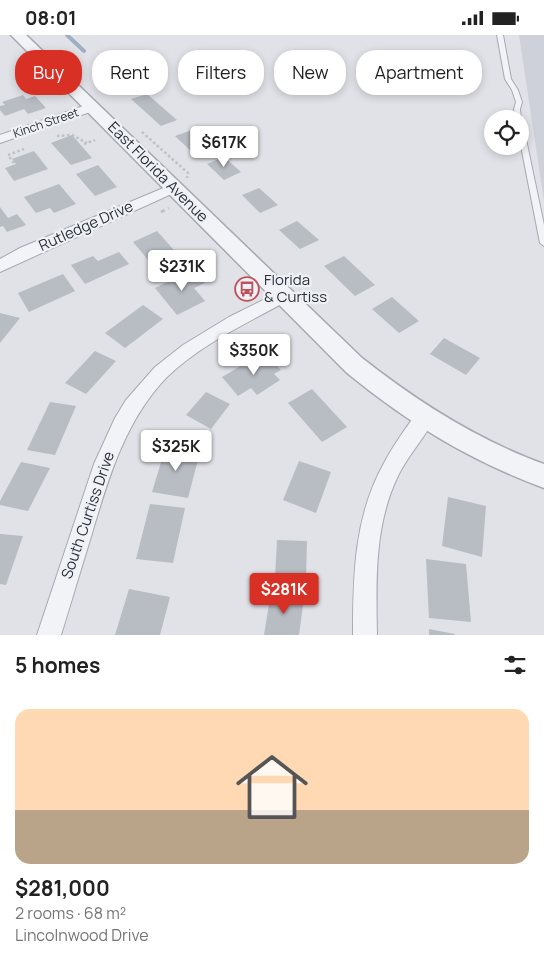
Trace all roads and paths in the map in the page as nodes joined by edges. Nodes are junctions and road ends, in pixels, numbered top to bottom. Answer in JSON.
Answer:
{"nodes":[{"id":1,"x":18,"y":35,"type":"edge"},
{"id":2,"x":500,"y":35,"type":"edge"},
{"id":3,"x":92,"y":107,"type":"junction"},
{"id":4,"x":516,"y":110,"type":"edge"},
{"id":5,"x":57,"y":136,"type":"dead end"},
{"id":6,"x":0,"y":139,"type":"edge"},
{"id":7,"x":95,"y":140,"type":"dead end"},
{"id":8,"x":24,"y":149,"type":"dead end"},
{"id":9,"x":526,"y":155,"type":"edge"},
{"id":10,"x":14,"y":163,"type":"dead end"},
{"id":11,"x":173,"y":188,"type":"junction"},
{"id":12,"x":544,"y":243,"type":"edge"},
{"id":13,"x":0,"y":266,"type":"edge"},
{"id":14,"x":283,"y":296,"type":"junction"},
{"id":15,"x":425,"y":417,"type":"junction"},
{"id":16,"x":544,"y":476,"type":"edge"},
{"id":17,"x":49,"y":635,"type":"edge"},
{"id":18,"x":364,"y":635,"type":"edge"}],
"edges":[{"from":1,"to":3,"type":"street","name":"East Florida Avenue"},
{"from":2,"to":4,"type":"lane"},
{"from":3,"to":6,"type":"street","name":"Kinch Street"},
{"from":3,"to":11,"type":"street","name":"East Florida Avenue"},
{"from":5,"to":7,"type":"path"},
{"from":8,"to":10,"type":"path"},
{"from":9,"to":12,"type":"lane"},
{"from":11,"to":13,"type":"street","name":"Rutledge Drive"},
{"from":11,"to":14,"type":"street","name":"East Florida Avenue"},
{"from":14,"to":15,"type":"street","name":"East Florida Avenue"},
{"from":14,"to":17,"type":"street","name":"South Curtiss Drive"},
{"from":15,"to":16,"type":"street","name":"East Florida Avenue"},
{"from":15,"to":18,"type":"street"}]}
